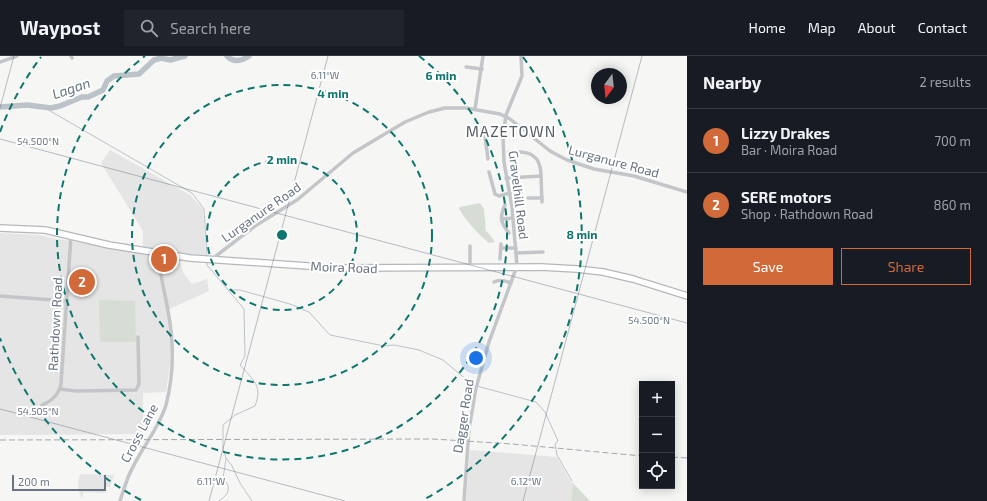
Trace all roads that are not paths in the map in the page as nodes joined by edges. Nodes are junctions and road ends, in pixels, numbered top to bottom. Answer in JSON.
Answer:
{"nodes":[{"id":1,"x":17,"y":56,"type":"edge"},
{"id":2,"x":483,"y":56,"type":"edge"},
{"id":3,"x":521,"y":56,"type":"edge"},
{"id":4,"x":0,"y":62,"type":"edge"},
{"id":5,"x":482,"y":68,"type":"junction"},
{"id":6,"x":468,"y":72,"type":"dead end"},
{"id":7,"x":475,"y":109,"type":"junction"},
{"id":8,"x":506,"y":117,"type":"junction"},
{"id":9,"x":503,"y":136,"type":"junction"},
{"id":10,"x":509,"y":152,"type":"dead end"},
{"id":11,"x":488,"y":159,"type":"dead end"},
{"id":12,"x":489,"y":172,"type":"dead end"},
{"id":13,"x":541,"y":176,"type":"junction"},
{"id":14,"x":506,"y":178,"type":"junction"},
{"id":15,"x":687,"y":192,"type":"edge"},
{"id":16,"x":510,"y":193,"type":"junction"},
{"id":17,"x":528,"y":199,"type":"dead end"},
{"id":18,"x":505,"y":205,"type":"dead end"},
{"id":19,"x":513,"y":218,"type":"junction"},
{"id":20,"x":502,"y":219,"type":"junction"},
{"id":21,"x":0,"y":228,"type":"edge"},
{"id":22,"x":509,"y":233,"type":"dead end"},
{"id":23,"x":71,"y":236,"type":"junction"},
{"id":24,"x":470,"y":246,"type":"dead end"},
{"id":25,"x":516,"y":248,"type":"junction"},
{"id":26,"x":540,"y":251,"type":"dead end"},
{"id":27,"x":516,"y":253,"type":"junction"},
{"id":28,"x":159,"y":254,"type":"junction"},
{"id":29,"x":500,"y":259,"type":"dead end"},
{"id":30,"x":210,"y":260,"type":"junction"},
{"id":31,"x":470,"y":268,"type":"junction"},
{"id":32,"x":516,"y":268,"type":"junction"},
{"id":33,"x":494,"y":282,"type":"dead end"},
{"id":34,"x":511,"y":283,"type":"junction"},
{"id":35,"x":0,"y":296,"type":"edge"},
{"id":36,"x":687,"y":296,"type":"edge"},
{"id":37,"x":67,"y":300,"type":"junction"},
{"id":38,"x":138,"y":337,"type":"dead end"},
{"id":39,"x":60,"y":388,"type":"junction"},
{"id":40,"x":42,"y":405,"type":"dead end"},
{"id":41,"x":120,"y":501,"type":"edge"},
{"id":42,"x":464,"y":501,"type":"edge"}],
"edges":[{"from":1,"to":4,"type":"street"},
{"from":2,"to":5,"type":"street"},
{"from":3,"to":8,"type":"street","name":"Gravelhill Road"},
{"from":5,"to":6,"type":"street"},
{"from":5,"to":7,"type":"street"},
{"from":7,"to":8,"type":"street","name":"Lurganure Road"},
{"from":7,"to":30,"type":"street","name":"Lurganure Road"},
{"from":8,"to":9,"type":"street","name":"Gravelhill Road"},
{"from":8,"to":15,"type":"street","name":"Lurganure Road"},
{"from":9,"to":11,"type":"street"},
{"from":9,"to":14,"type":"street","name":"Gravelhill Road"},
{"from":10,"to":13,"type":"street"},
{"from":12,"to":16,"type":"street"},
{"from":13,"to":14,"type":"street"},
{"from":13,"to":17,"type":"street"},
{"from":14,"to":16,"type":"street","name":"Gravelhill Road"},
{"from":16,"to":19,"type":"street","name":"Gravelhill Road"},
{"from":18,"to":20,"type":"street"},
{"from":19,"to":20,"type":"street"},
{"from":19,"to":25,"type":"street","name":"Gravelhill Road"},
{"from":20,"to":22,"type":"street"},
{"from":21,"to":23,"type":"highway","name":"Moira Road"},
{"from":23,"to":28,"type":"highway","name":"Moira Road"},
{"from":23,"to":37,"type":"street","name":"Rathdown Road"},
{"from":24,"to":31,"type":"street"},
{"from":25,"to":27,"type":"street","name":"Gravelhill Road"},
{"from":25,"to":29,"type":"street"},
{"from":26,"to":27,"type":"street"},
{"from":27,"to":32,"type":"street","name":"Gravelhill Road"},
{"from":28,"to":30,"type":"highway","name":"Moira Road"},
{"from":28,"to":41,"type":"street","name":"Cross Lane"},
{"from":30,"to":31,"type":"highway","name":"Moira Road"},
{"from":31,"to":32,"type":"highway","name":"Moira Road"},
{"from":32,"to":34,"type":"street","name":"Dagger Road"},
{"from":32,"to":36,"type":"highway","name":"Moira Road"},
{"from":33,"to":34,"type":"street"},
{"from":34,"to":42,"type":"street","name":"Dagger Road"},
{"from":35,"to":37,"type":"street"},
{"from":37,"to":39,"type":"street","name":"Rathdown Road"},
{"from":38,"to":39,"type":"street"},
{"from":39,"to":40,"type":"street","name":"Rathdown Road"}]}
